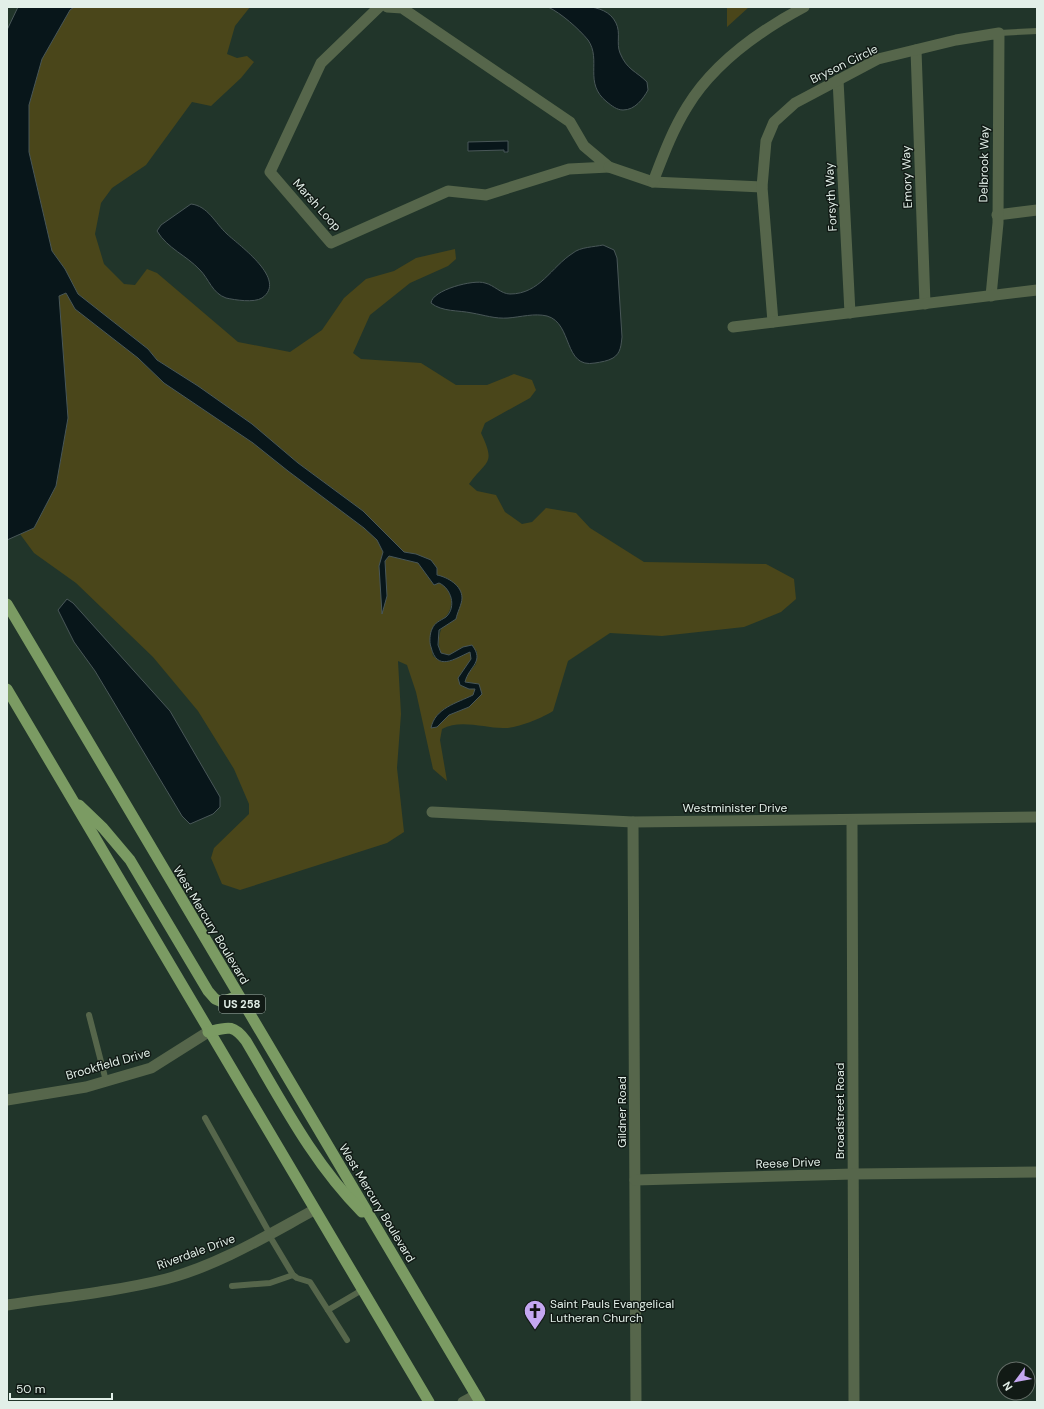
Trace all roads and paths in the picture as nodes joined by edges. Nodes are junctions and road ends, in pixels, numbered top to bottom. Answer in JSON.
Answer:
{"nodes":[{"id":1,"x":379,"y":7,"type":"edge"},
{"id":2,"x":387,"y":7,"type":"edge"},
{"id":3,"x":804,"y":7,"type":"edge"},
{"id":4,"x":1037,"y":31,"type":"edge"},
{"id":5,"x":999,"y":33,"type":"junction"},
{"id":6,"x":916,"y":50,"type":"junction"},
{"id":7,"x":838,"y":80,"type":"junction"},
{"id":8,"x":609,"y":167,"type":"junction"},
{"id":9,"x":653,"y":182,"type":"junction"},
{"id":10,"x":762,"y":187,"type":"junction"},
{"id":11,"x":1037,"y":210,"type":"edge"},
{"id":12,"x":997,"y":215,"type":"junction"},
{"id":13,"x":1037,"y":290,"type":"edge"},
{"id":14,"x":990,"y":296,"type":"junction"},
{"id":15,"x":925,"y":304,"type":"junction"},
{"id":16,"x":850,"y":313,"type":"junction"},
{"id":17,"x":773,"y":322,"type":"junction"},
{"id":18,"x":733,"y":327,"type":"dead end"},
{"id":19,"x":7,"y":604,"type":"edge"},
{"id":20,"x":7,"y":689,"type":"edge"},
{"id":21,"x":70,"y":796,"type":"junction"},
{"id":22,"x":432,"y":812,"type":"dead end"},
{"id":23,"x":1037,"y":817,"type":"edge"},
{"id":24,"x":852,"y":821,"type":"junction"},
{"id":25,"x":632,"y":822,"type":"junction"},
{"id":26,"x":238,"y":996,"type":"junction"},
{"id":27,"x":89,"y":1015,"type":"dead end"},
{"id":28,"x":208,"y":1032,"type":"junction"},
{"id":29,"x":106,"y":1081,"type":"junction"},
{"id":30,"x":7,"y":1100,"type":"edge"},
{"id":31,"x":205,"y":1118,"type":"dead end"},
{"id":32,"x":1037,"y":1172,"type":"edge"},
{"id":33,"x":852,"y":1174,"type":"junction"},
{"id":34,"x":635,"y":1180,"type":"junction"},
{"id":35,"x":314,"y":1210,"type":"junction"},
{"id":36,"x":374,"y":1224,"type":"junction"},
{"id":37,"x":269,"y":1234,"type":"junction"},
{"id":38,"x":293,"y":1275,"type":"junction"},
{"id":39,"x":232,"y":1286,"type":"dead end"},
{"id":40,"x":362,"y":1290,"type":"junction"},
{"id":41,"x":7,"y":1305,"type":"edge"},
{"id":42,"x":328,"y":1310,"type":"junction"},
{"id":43,"x":347,"y":1340,"type":"dead end"},
{"id":44,"x":478,"y":1398,"type":"edge"},
{"id":45,"x":429,"y":1402,"type":"edge"},
{"id":46,"x":462,"y":1402,"type":"edge"},
{"id":47,"x":636,"y":1402,"type":"edge"},
{"id":48,"x":854,"y":1402,"type":"edge"}],
"edges":[{"from":1,"to":8,"type":"street","name":"Marsh Loop"},
{"from":2,"to":8,"type":"street","name":"Marsh Loop"},
{"from":3,"to":9,"type":"street"},
{"from":4,"to":5,"type":"lane"},
{"from":5,"to":6,"type":"street","name":"Bryson Circle"},
{"from":5,"to":12,"type":"street","name":"Delbrook Way"},
{"from":6,"to":7,"type":"street","name":"Bryson Circle"},
{"from":6,"to":15,"type":"street","name":"Emory Way"},
{"from":7,"to":10,"type":"street","name":"Bryson Circle"},
{"from":7,"to":16,"type":"street","name":"Forsyth Way"},
{"from":8,"to":9,"type":"street","name":"Marsh Loop"},
{"from":9,"to":10,"type":"street"},
{"from":10,"to":17,"type":"street","name":"Bryson Circle"},
{"from":11,"to":12,"type":"street"},
{"from":12,"to":14,"type":"street","name":"Delbrook Way"},
{"from":13,"to":14,"type":"street"},
{"from":14,"to":15,"type":"street"},
{"from":15,"to":16,"type":"street"},
{"from":16,"to":17,"type":"street"},
{"from":17,"to":18,"type":"street"},
{"from":19,"to":26,"type":"main road","name":"West Mercury Boulevard","number":"US 258"},
{"from":20,"to":21,"type":"main road"},
{"from":21,"to":26,"type":"main road"},
{"from":21,"to":28,"type":"main road"},
{"from":22,"to":25,"type":"street","name":"Westminister Drive"},
{"from":23,"to":24,"type":"street","name":"Westminister Drive"},
{"from":24,"to":25,"type":"street","name":"Westminister Drive"},
{"from":24,"to":33,"type":"street","name":"Broadstreet Road"},
{"from":25,"to":34,"type":"street","name":"Gildner Road"},
{"from":26,"to":36,"type":"main road","name":"West Mercury Boulevard","number":"US 258"},
{"from":27,"to":29,"type":"lane"},
{"from":28,"to":29,"type":"street","name":"Brookfield Drive"},
{"from":28,"to":35,"type":"main road"},
{"from":28,"to":36,"type":"main road"},
{"from":29,"to":30,"type":"street","name":"Brookfield Drive"},
{"from":31,"to":37,"type":"lane"},
{"from":32,"to":33,"type":"street","name":"Reese Drive"},
{"from":33,"to":34,"type":"street","name":"Reese Drive"},
{"from":33,"to":48,"type":"street","name":"Broadstreet Road"},
{"from":34,"to":47,"type":"street","name":"Gildner Road"},
{"from":35,"to":37,"type":"street","name":"Riverdale Drive"},
{"from":35,"to":40,"type":"main road"},
{"from":36,"to":44,"type":"main road","name":"West Mercury Boulevard","number":"US 258"},
{"from":37,"to":38,"type":"lane"},
{"from":37,"to":41,"type":"street","name":"Riverdale Drive"},
{"from":38,"to":39,"type":"lane"},
{"from":38,"to":42,"type":"lane"},
{"from":40,"to":42,"type":"lane"},
{"from":40,"to":45,"type":"main road"},
{"from":42,"to":43,"type":"lane"},
{"from":44,"to":46,"type":"street"}]}
